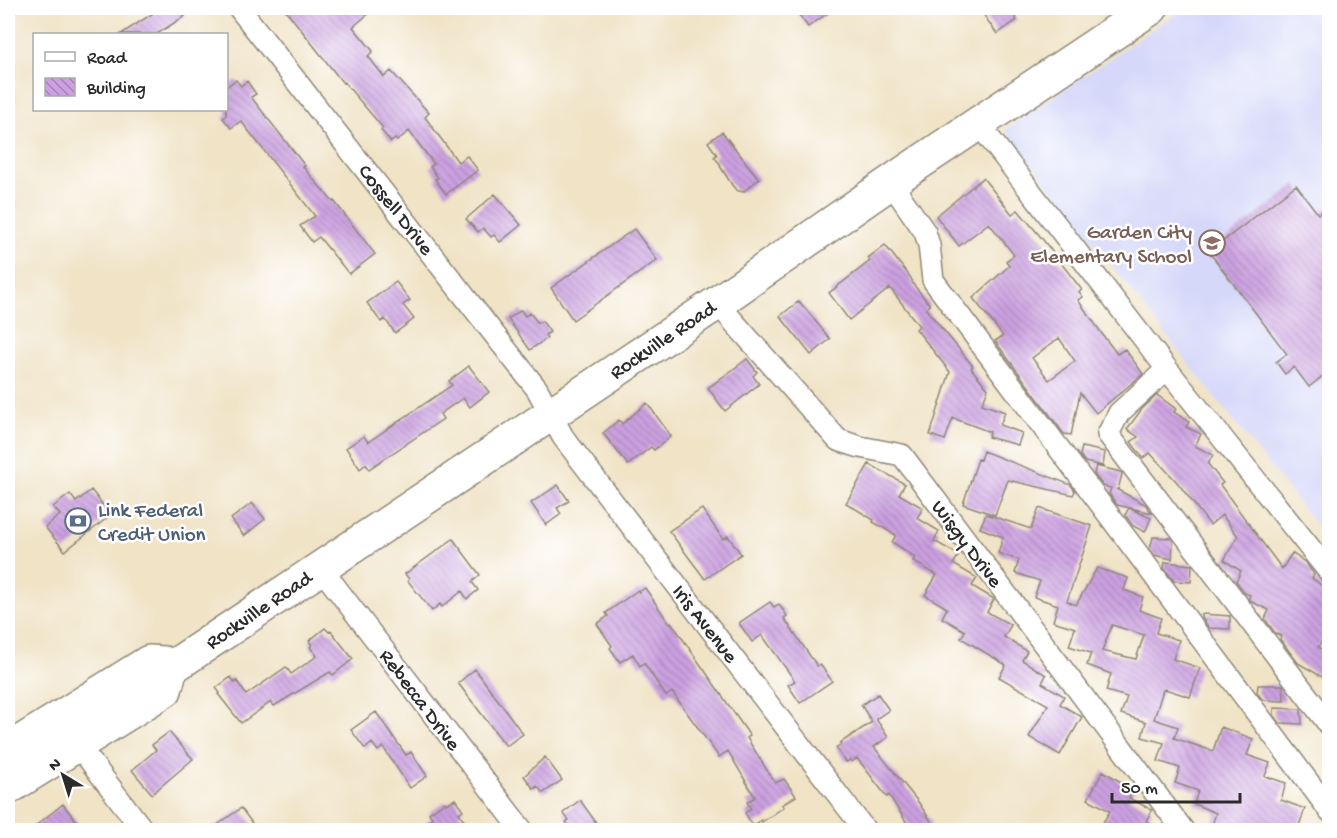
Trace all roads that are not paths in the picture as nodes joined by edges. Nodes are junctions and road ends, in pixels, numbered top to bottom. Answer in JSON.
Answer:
{"nodes":[{"id":1,"x":239,"y":8,"type":"edge"},
{"id":2,"x":1151,"y":8,"type":"edge"},
{"id":3,"x":978,"y":123,"type":"junction"},
{"id":4,"x":891,"y":183,"type":"junction"},
{"id":5,"x":717,"y":303,"type":"junction"},
{"id":6,"x":1167,"y":369,"type":"junction"},
{"id":7,"x":551,"y":414,"type":"junction"},
{"id":8,"x":320,"y":567,"type":"junction"},
{"id":9,"x":1329,"y":573,"type":"edge"},
{"id":10,"x":1329,"y":726,"type":"edge"},
{"id":11,"x":68,"y":731,"type":"junction"},
{"id":12,"x":8,"y":750,"type":"edge"},
{"id":13,"x":8,"y":788,"type":"edge"},
{"id":14,"x":1329,"y":811,"type":"edge"},
{"id":15,"x":143,"y":831,"type":"edge"},
{"id":16,"x":522,"y":831,"type":"edge"},
{"id":17,"x":865,"y":831,"type":"edge"},
{"id":18,"x":1183,"y":831,"type":"edge"}],
"edges":[{"from":1,"to":7,"type":"street","name":"Cossell Drive"},
{"from":2,"to":3,"type":"main road","name":"Rockville Road"},
{"from":3,"to":4,"type":"main road","name":"Rockville Road"},
{"from":3,"to":6,"type":"street"},
{"from":4,"to":5,"type":"main road","name":"Rockville Road"},
{"from":4,"to":14,"type":"street"},
{"from":5,"to":7,"type":"main road","name":"Rockville Road"},
{"from":5,"to":18,"type":"street","name":"Wisgy Drive"},
{"from":6,"to":9,"type":"street"},
{"from":6,"to":10,"type":"street"},
{"from":7,"to":8,"type":"main road","name":"Rockville Road"},
{"from":7,"to":17,"type":"street","name":"Iris Avenue"},
{"from":8,"to":11,"type":"main road","name":"Rockville Road"},
{"from":8,"to":16,"type":"street","name":"Rebecca Drive"},
{"from":11,"to":12,"type":"main road","name":"Rockville Road"},
{"from":11,"to":13,"type":"main road","name":"Rockville Road"},
{"from":11,"to":15,"type":"street"}]}
